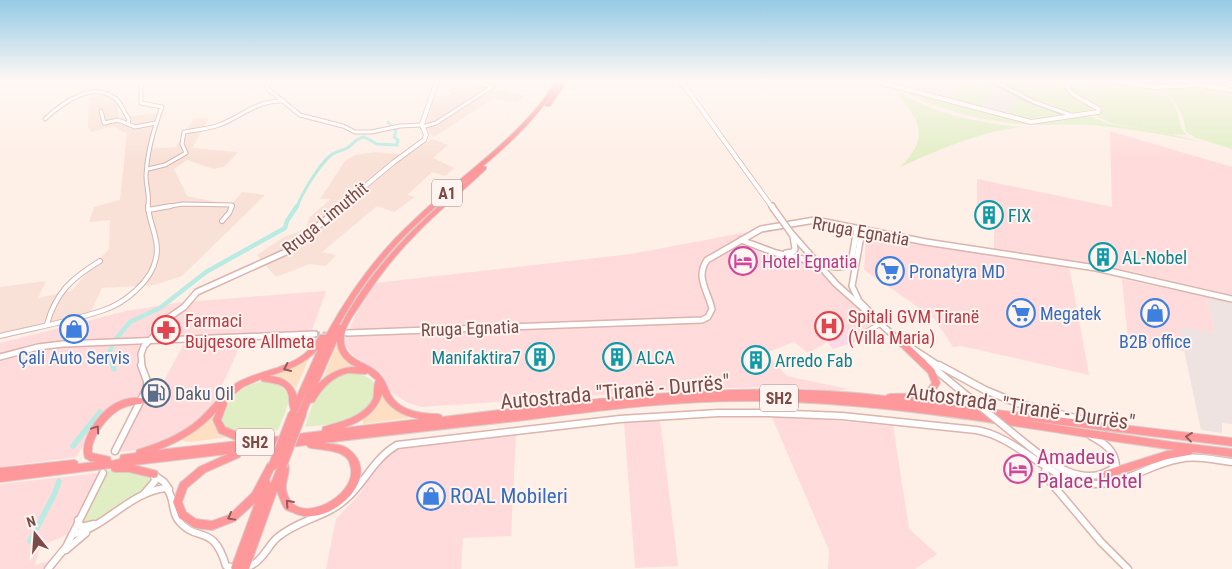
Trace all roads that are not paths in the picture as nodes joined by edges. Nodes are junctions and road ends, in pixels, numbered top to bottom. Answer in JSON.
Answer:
{"nodes":[{"id":1,"x":56,"y":108,"type":"edge"},
{"id":2,"x":121,"y":108,"type":"edge"},
{"id":3,"x":162,"y":108,"type":"edge"},
{"id":4,"x":253,"y":108,"type":"edge"},
{"id":5,"x":291,"y":108,"type":"edge"},
{"id":6,"x":428,"y":108,"type":"edge"},
{"id":7,"x":460,"y":108,"type":"edge"},
{"id":8,"x":540,"y":108,"type":"edge"},
{"id":9,"x":546,"y":108,"type":"edge"},
{"id":10,"x":700,"y":108,"type":"edge"},
{"id":11,"x":976,"y":108,"type":"edge"},
{"id":12,"x":1050,"y":108,"type":"edge"},
{"id":13,"x":1096,"y":108,"type":"edge"},
{"id":14,"x":101,"y":111,"type":"dead end"},
{"id":15,"x":1074,"y":116,"type":"junction"},
{"id":16,"x":45,"y":119,"type":"dead end"},
{"id":17,"x":156,"y":123,"type":"junction"},
{"id":18,"x":128,"y":124,"type":"junction"},
{"id":19,"x":422,"y":126,"type":"junction"},
{"id":20,"x":148,"y":169,"type":"junction"},
{"id":21,"x":148,"y":210,"type":"junction"},
{"id":22,"x":222,"y":221,"type":"dead end"},
{"id":23,"x":844,"y":226,"type":"junction"},
{"id":24,"x":859,"y":229,"type":"junction"},
{"id":25,"x":757,"y":231,"type":"junction"},
{"id":26,"x":874,"y":232,"type":"junction"},
{"id":27,"x":792,"y":234,"type":"junction"},
{"id":28,"x":858,"y":237,"type":"junction"},
{"id":29,"x":743,"y":239,"type":"junction"},
{"id":30,"x":754,"y":243,"type":"junction"},
{"id":31,"x":808,"y":254,"type":"junction"},
{"id":32,"x":100,"y":261,"type":"dead end"},
{"id":33,"x":370,"y":275,"type":"junction"},
{"id":34,"x":827,"y":275,"type":"junction"},
{"id":35,"x":1232,"y":299,"type":"edge"},
{"id":36,"x":46,"y":324,"type":"junction"},
{"id":37,"x":880,"y":324,"type":"junction"},
{"id":38,"x":347,"y":333,"type":"dead end"},
{"id":39,"x":315,"y":334,"type":"tunnel mouth"},
{"id":40,"x":0,"y":336,"type":"edge"},
{"id":41,"x":857,"y":337,"type":"dead end"},
{"id":42,"x":149,"y":341,"type":"junction"},
{"id":43,"x":901,"y":342,"type":"junction"},
{"id":44,"x":0,"y":357,"type":"edge"},
{"id":45,"x":880,"y":399,"type":"junction"},
{"id":46,"x":142,"y":401,"type":"junction"},
{"id":47,"x":510,"y":413,"type":"junction"},
{"id":48,"x":298,"y":414,"type":"junction"},
{"id":49,"x":1103,"y":426,"type":"junction"},
{"id":50,"x":1086,"y":434,"type":"junction"},
{"id":51,"x":293,"y":438,"type":"junction"},
{"id":52,"x":268,"y":440,"type":"junction"},
{"id":53,"x":1232,"y":442,"type":"edge"},
{"id":54,"x":252,"y":449,"type":"junction"},
{"id":55,"x":1202,"y":450,"type":"junction"},
{"id":56,"x":1232,"y":453,"type":"edge"},
{"id":57,"x":116,"y":455,"type":"junction"},
{"id":58,"x":1187,"y":455,"type":"junction"},
{"id":59,"x":107,"y":460,"type":"junction"},
{"id":60,"x":1232,"y":462,"type":"edge"},
{"id":61,"x":278,"y":466,"type":"junction"},
{"id":62,"x":1046,"y":468,"type":"junction"},
{"id":63,"x":69,"y":469,"type":"junction"},
{"id":64,"x":0,"y":472,"type":"edge"},
{"id":65,"x":103,"y":473,"type":"dead end"},
{"id":66,"x":154,"y":474,"type":"junction"},
{"id":67,"x":1107,"y":474,"type":"junction"},
{"id":68,"x":0,"y":478,"type":"edge"},
{"id":69,"x":169,"y":490,"type":"junction"},
{"id":70,"x":133,"y":501,"type":"junction"},
{"id":71,"x":105,"y":517,"type":"junction"},
{"id":72,"x":78,"y":520,"type":"junction"},
{"id":73,"x":94,"y":527,"type":"junction"},
{"id":74,"x":72,"y":534,"type":"junction"},
{"id":75,"x":62,"y":554,"type":"junction"},
{"id":76,"x":241,"y":568,"type":"edge"},
{"id":77,"x":48,"y":569,"type":"edge"},
{"id":78,"x":1128,"y":569,"type":"edge"}],
"edges":[{"from":1,"to":16,"type":"street"},
{"from":2,"to":18,"type":"street"},
{"from":3,"to":17,"type":"street"},
{"from":4,"to":20,"type":"street"},
{"from":5,"to":19,"type":"street"},
{"from":6,"to":19,"type":"main road","name":"Rruga Limuthit"},
{"from":7,"to":19,"type":"street"},
{"from":8,"to":33,"type":"highway","number":"A1"},
{"from":9,"to":33,"type":"highway","number":"A1"},
{"from":10,"to":27,"type":"main road","bridge":true},
{"from":11,"to":15,"type":"main road"},
{"from":12,"to":15,"type":"street"},
{"from":13,"to":15,"type":"main road"},
{"from":14,"to":18,"type":"street"},
{"from":17,"to":18,"type":"street"},
{"from":17,"to":20,"type":"street"},
{"from":19,"to":42,"type":"main road","name":"Rruga Limuthit"},
{"from":20,"to":21,"type":"street"},
{"from":21,"to":22,"type":"street"},
{"from":21,"to":36,"type":"street"},
{"from":23,"to":24,"type":"main road","name":"Rruga Egnatia"},
{"from":23,"to":25,"type":"main road","name":"Rruga Egnatia"},
{"from":23,"to":28,"type":"main road"},
{"from":24,"to":26,"type":"main road","name":"Rruga Egnatia"},
{"from":24,"to":28,"type":"main road"},
{"from":25,"to":29,"type":"main road","name":"Rruga Egnatia"},
{"from":25,"to":30,"type":"main road"},
{"from":26,"to":28,"type":"main road"},
{"from":26,"to":35,"type":"main road","name":"Rruga Egnatia"},
{"from":27,"to":30,"type":"main road"},
{"from":27,"to":31,"type":"main road"},
{"from":28,"to":31,"type":"main road"},
{"from":28,"to":37,"type":"main road"},
{"from":29,"to":30,"type":"main road"},
{"from":29,"to":38,"type":"main road","name":"Rruga Egnatia"},
{"from":30,"to":34,"type":"main road"},
{"from":31,"to":34,"type":"main road"},
{"from":32,"to":36,"type":"street"},
{"from":33,"to":47,"type":"highway"},
{"from":33,"to":48,"type":"highway","number":"A1"},
{"from":33,"to":57,"type":"highway","one_way":true},
{"from":34,"to":37,"type":"main road"},
{"from":36,"to":40,"type":"street"},
{"from":37,"to":41,"type":"street"},
{"from":37,"to":43,"type":"main road"},
{"from":39,"to":42,"type":"main road"},
{"from":42,"to":44,"type":"main road"},
{"from":42,"to":46,"type":"main road"},
{"from":43,"to":45,"type":"highway"},
{"from":43,"to":49,"type":"main road"},
{"from":43,"to":67,"type":"main road","bridge":true},
{"from":45,"to":47,"type":"highway","name":"Autostrada \"Tiranë - Durrës\"","number":"SH2"},
{"from":45,"to":49,"type":"highway","name":"Autostrada \"Tiranë - Durrës\"","number":"SH2"},
{"from":46,"to":57,"type":"main road"},
{"from":59,"to":46,"type":"highway","one_way":true},
{"from":47,"to":51,"type":"highway","name":"Autostrada \"Tiranë - Durrës\"","number":"SH2"},
{"from":48,"to":51,"type":"highway","number":"A1","bridge":true},
{"from":48,"to":51,"type":"highway"},
{"from":48,"to":52,"type":"highway"},
{"from":53,"to":49,"type":"highway","name":"Autostrada \"Tiranë - Durrës\"","number":"SH2","one_way":true},
{"from":50,"to":51,"type":"highway","name":"Autostrada \"Tiranë - Durrës\"","number":"SH2"},
{"from":50,"to":55,"type":"highway","name":"Autostrada \"Tiranë - Durrës\"","number":"SH2"},
{"from":50,"to":67,"type":"main road"},
{"from":51,"to":52,"type":"highway","name":"Autostrada \"Tiranë - Durrës\"","number":"SH2"},
{"from":51,"to":54,"type":"highway","name":"Autostrada \"Tiranë - Durrës\"","number":"SH2"},
{"from":51,"to":61,"type":"highway","bridge":true},
{"from":51,"to":61,"type":"highway","bridge":true},
{"from":51,"to":61,"type":"highway","one_way":true},
{"from":52,"to":57,"type":"highway","name":"Autostrada \"Tiranë - Durrës\"","number":"SH2"},
{"from":61,"to":54,"type":"highway","one_way":true},
{"from":54,"to":63,"type":"highway","name":"Autostrada \"Tiranë - Durrës\"","number":"SH2"},
{"from":55,"to":56,"type":"highway","name":"Autostrada \"Tiranë - Durrës\"","number":"SH2"},
{"from":55,"to":58,"type":"highway"},
{"from":57,"to":59,"type":"highway","name":"Autostrada \"Tiranë - Durrës\"","number":"SH2"},
{"from":58,"to":60,"type":"main road"},
{"from":58,"to":62,"type":"main road"},
{"from":58,"to":67,"type":"highway"},
{"from":59,"to":64,"type":"highway","name":"Autostrada \"Tiranë - Durrës\"","number":"SH2"},
{"from":61,"to":76,"type":"highway"},
{"from":62,"to":76,"type":"main road"},
{"from":62,"to":78,"type":"main road"},
{"from":63,"to":66,"type":"highway"},
{"from":63,"to":68,"type":"highway","name":"Autostrada \"Tiranë - Durrës\"","number":"SH2"},
{"from":65,"to":72,"type":"main road"},
{"from":66,"to":69,"type":"main road"},
{"from":66,"to":70,"type":"main road"},
{"from":69,"to":70,"type":"main road"},
{"from":69,"to":76,"type":"main road"},
{"from":70,"to":71,"type":"main road"},
{"from":71,"to":72,"type":"main road"},
{"from":71,"to":73,"type":"main road"},
{"from":72,"to":74,"type":"main road"},
{"from":73,"to":74,"type":"main road"},
{"from":73,"to":75,"type":"main road"},
{"from":74,"to":75,"type":"main road"},
{"from":75,"to":77,"type":"main road"}]}
